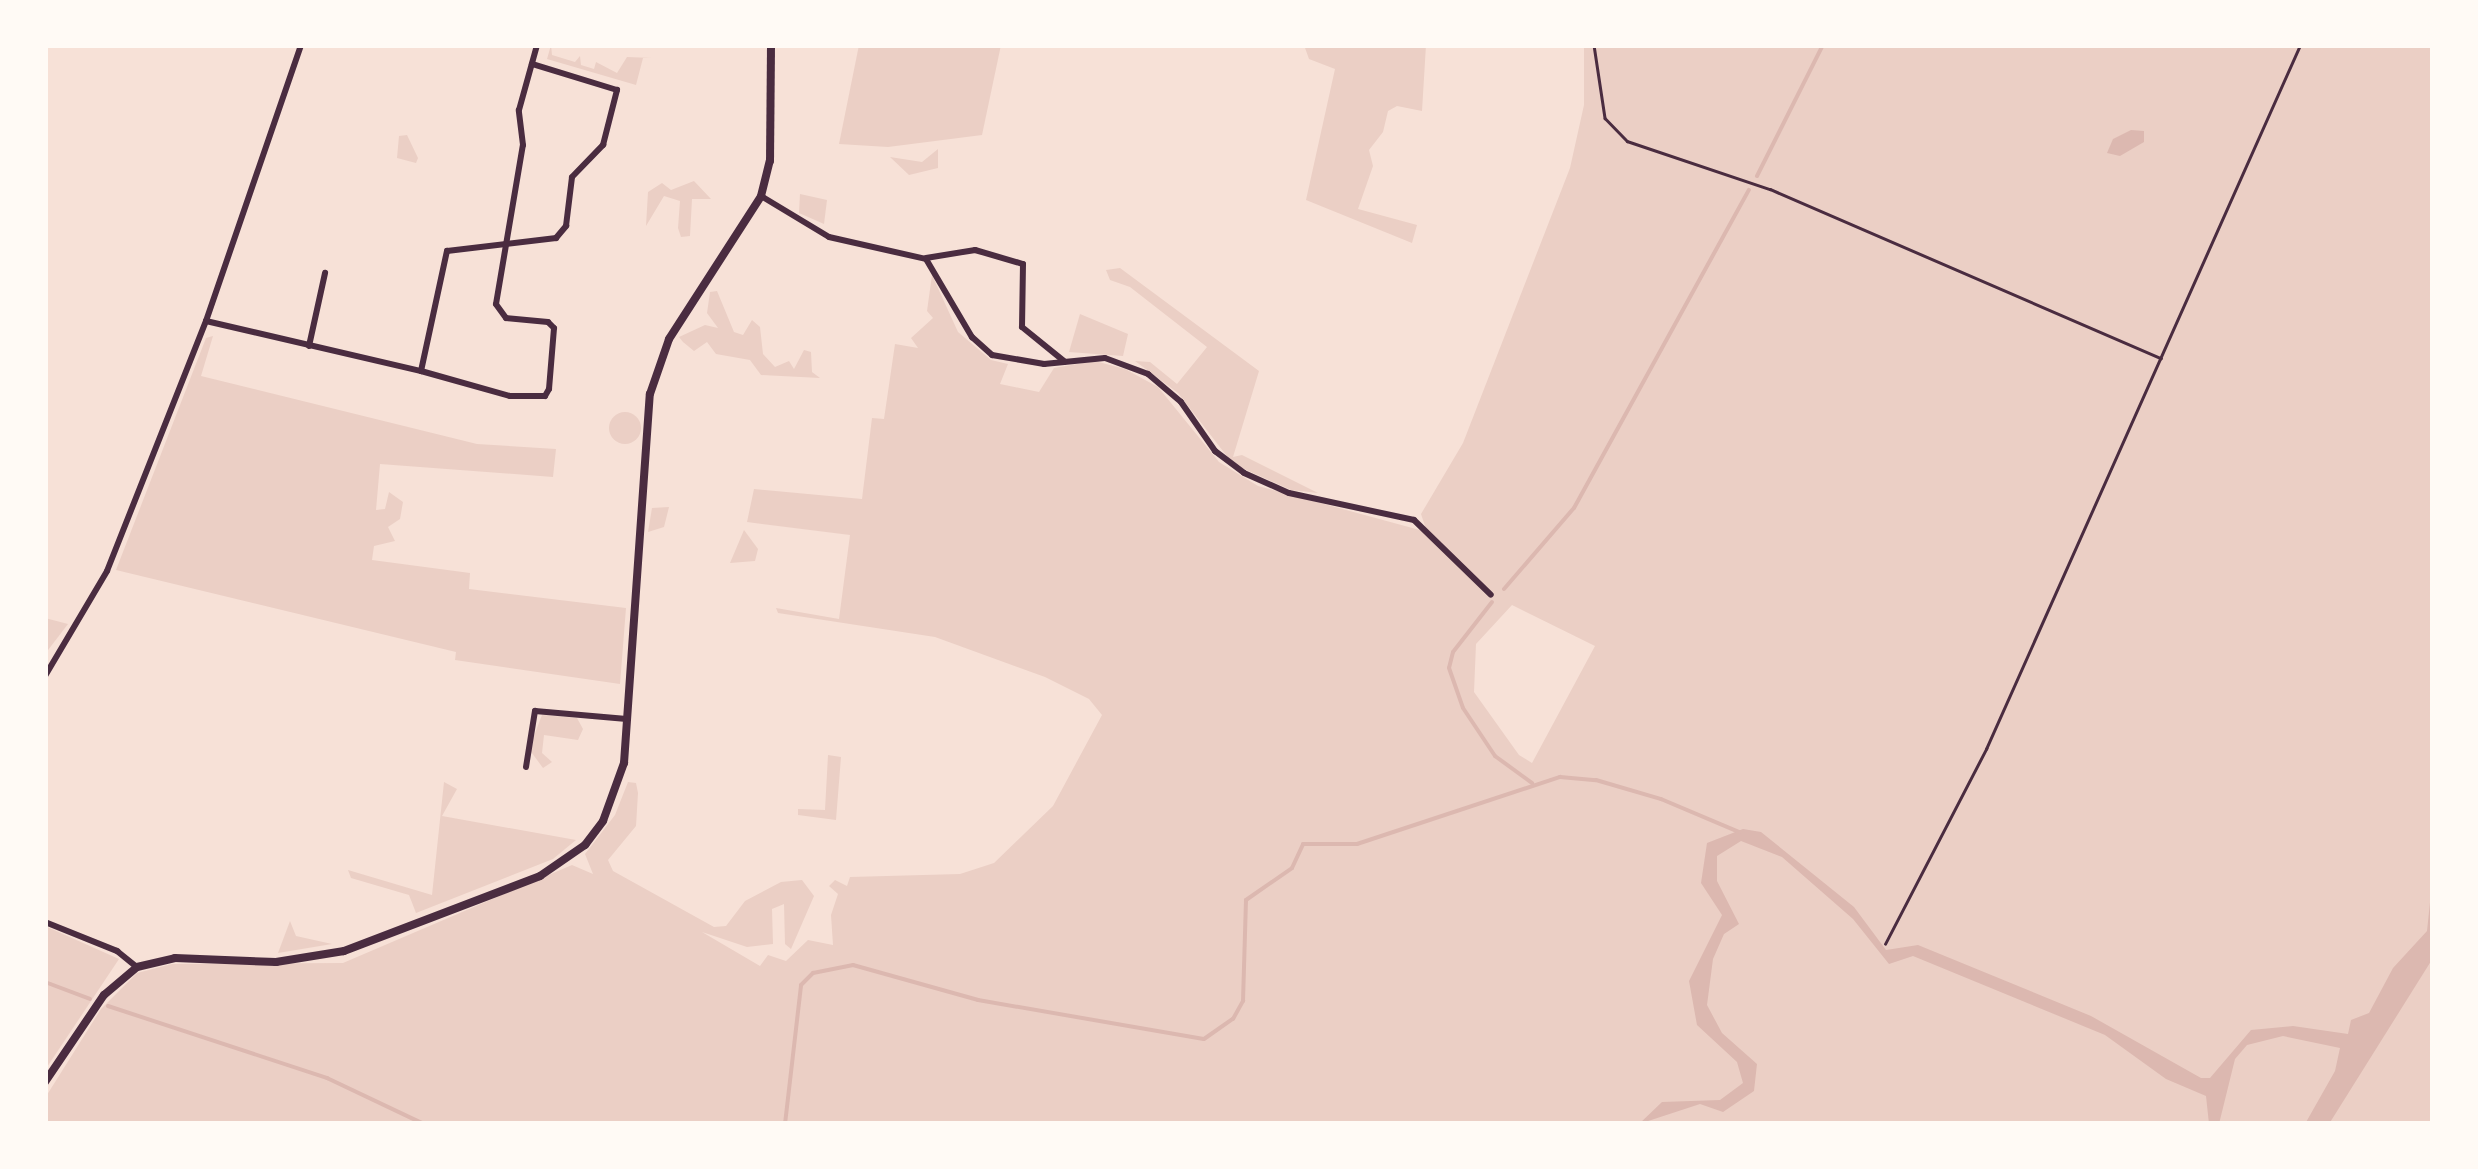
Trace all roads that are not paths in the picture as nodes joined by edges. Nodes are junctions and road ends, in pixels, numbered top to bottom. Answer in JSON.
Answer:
{"nodes":[{"id":1,"x":300,"y":45,"type":"edge"},
{"id":2,"x":537,"y":45,"type":"edge"},
{"id":3,"x":771,"y":45,"type":"edge"},
{"id":4,"x":532,"y":64,"type":"junction"},
{"id":5,"x":761,"y":196,"type":"junction"},
{"id":6,"x":504,"y":243,"type":"junction"},
{"id":7,"x":926,"y":258,"type":"junction"},
{"id":8,"x":324,"y":273,"type":"dead end"},
{"id":9,"x":206,"y":321,"type":"junction"},
{"id":10,"x":309,"y":346,"type":"junction"},
{"id":11,"x":1065,"y":362,"type":"junction"},
{"id":12,"x":421,"y":370,"type":"junction"},
{"id":13,"x":1491,"y":595,"type":"dead end"},
{"id":14,"x":45,"y":676,"type":"edge"},
{"id":15,"x":627,"y":719,"type":"junction"},
{"id":16,"x":526,"y":767,"type":"dead end"},
{"id":17,"x":45,"y":922,"type":"edge"},
{"id":18,"x":137,"y":967,"type":"junction"},
{"id":19,"x":45,"y":1082,"type":"edge"}],
"edges":[{"from":1,"to":9,"type":"street"},
{"from":2,"to":4,"type":"street"},
{"from":3,"to":5,"type":"street"},
{"from":4,"to":6,"type":"street"},
{"from":4,"to":6,"type":"street"},
{"from":5,"to":7,"type":"street"},
{"from":5,"to":15,"type":"street"},
{"from":6,"to":12,"type":"street"},
{"from":6,"to":12,"type":"street"},
{"from":7,"to":11,"type":"street"},
{"from":7,"to":11,"type":"street"},
{"from":8,"to":10,"type":"street"},
{"from":9,"to":10,"type":"street"},
{"from":9,"to":14,"type":"street"},
{"from":10,"to":12,"type":"street"},
{"from":11,"to":13,"type":"street"},
{"from":15,"to":16,"type":"street"},
{"from":15,"to":18,"type":"street"},
{"from":17,"to":18,"type":"street"},
{"from":18,"to":19,"type":"street"}]}
